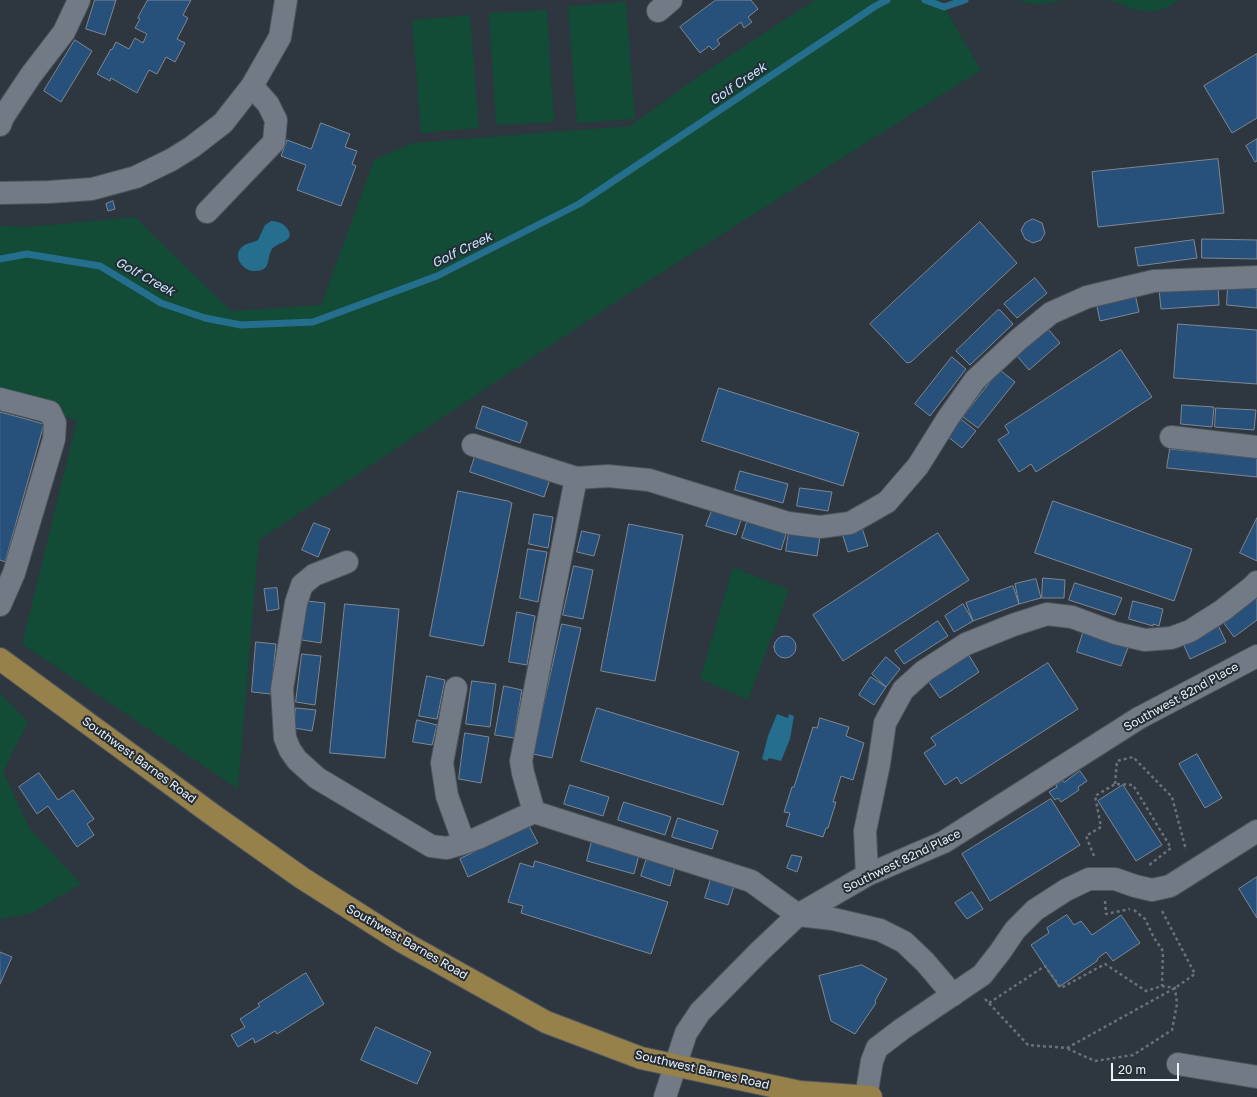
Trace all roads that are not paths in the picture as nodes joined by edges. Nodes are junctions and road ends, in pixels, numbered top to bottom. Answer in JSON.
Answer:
{"nodes":[{"id":1,"x":79,"y":0,"type":"edge"},
{"id":2,"x":286,"y":0,"type":"edge"},
{"id":3,"x":252,"y":86,"type":"junction"},
{"id":4,"x":0,"y":125,"type":"edge"},
{"id":5,"x":0,"y":193,"type":"edge"},
{"id":6,"x":207,"y":212,"type":"dead end"},
{"id":7,"x":1257,"y":277,"type":"edge"},
{"id":8,"x":0,"y":399,"type":"edge"},
{"id":9,"x":1171,"y":437,"type":"dead end"},
{"id":10,"x":473,"y":446,"type":"dead end"},
{"id":11,"x":1257,"y":447,"type":"edge"},
{"id":12,"x":576,"y":478,"type":"junction"},
{"id":13,"x":347,"y":562,"type":"dead end"},
{"id":14,"x":1257,"y":582,"type":"edge"},
{"id":15,"x":0,"y":605,"type":"edge"},
{"id":16,"x":1257,"y":656,"type":"edge"},
{"id":17,"x":0,"y":659,"type":"edge"},
{"id":18,"x":456,"y":688,"type":"dead end"},
{"id":19,"x":534,"y":812,"type":"junction"},
{"id":20,"x":1257,"y":831,"type":"edge"},
{"id":21,"x":464,"y":843,"type":"junction"},
{"id":22,"x":867,"y":875,"type":"junction"},
{"id":23,"x":798,"y":915,"type":"junction"},
{"id":24,"x":953,"y":995,"type":"junction"},
{"id":25,"x":1178,"y":1064,"type":"dead end"},
{"id":26,"x":675,"y":1066,"type":"junction"},
{"id":27,"x":1257,"y":1077,"type":"edge"},
{"id":28,"x":666,"y":1097,"type":"edge"},
{"id":29,"x":866,"y":1097,"type":"edge"},
{"id":30,"x":871,"y":1097,"type":"edge"}],
"edges":[{"from":1,"to":4,"type":"street"},
{"from":2,"to":3,"type":"street"},
{"from":3,"to":5,"type":"street"},
{"from":3,"to":6,"type":"street"},
{"from":7,"to":12,"type":"street"},
{"from":8,"to":15,"type":"street"},
{"from":9,"to":11,"type":"street"},
{"from":10,"to":12,"type":"street"},
{"from":12,"to":19,"type":"street"},
{"from":13,"to":21,"type":"street"},
{"from":14,"to":22,"type":"street"},
{"from":16,"to":22,"type":"street","name":"Southwest 82nd Place"},
{"from":17,"to":26,"type":"main road","name":"Southwest Barnes Road"},
{"from":18,"to":21,"type":"street"},
{"from":19,"to":21,"type":"street"},
{"from":19,"to":23,"type":"street"},
{"from":20,"to":24,"type":"street"},
{"from":22,"to":23,"type":"street","name":"Southwest 82nd Place"},
{"from":23,"to":24,"type":"street"},
{"from":23,"to":26,"type":"street","name":"Southwest 82nd Place"},
{"from":24,"to":29,"type":"street"},
{"from":25,"to":27,"type":"street"},
{"from":26,"to":28,"type":"street","name":"Southwest 82nd Place"},
{"from":26,"to":29,"type":"main road","name":"Southwest Barnes Road"},
{"from":29,"to":30,"type":"main road","name":"Southwest Barnes Road"}]}
